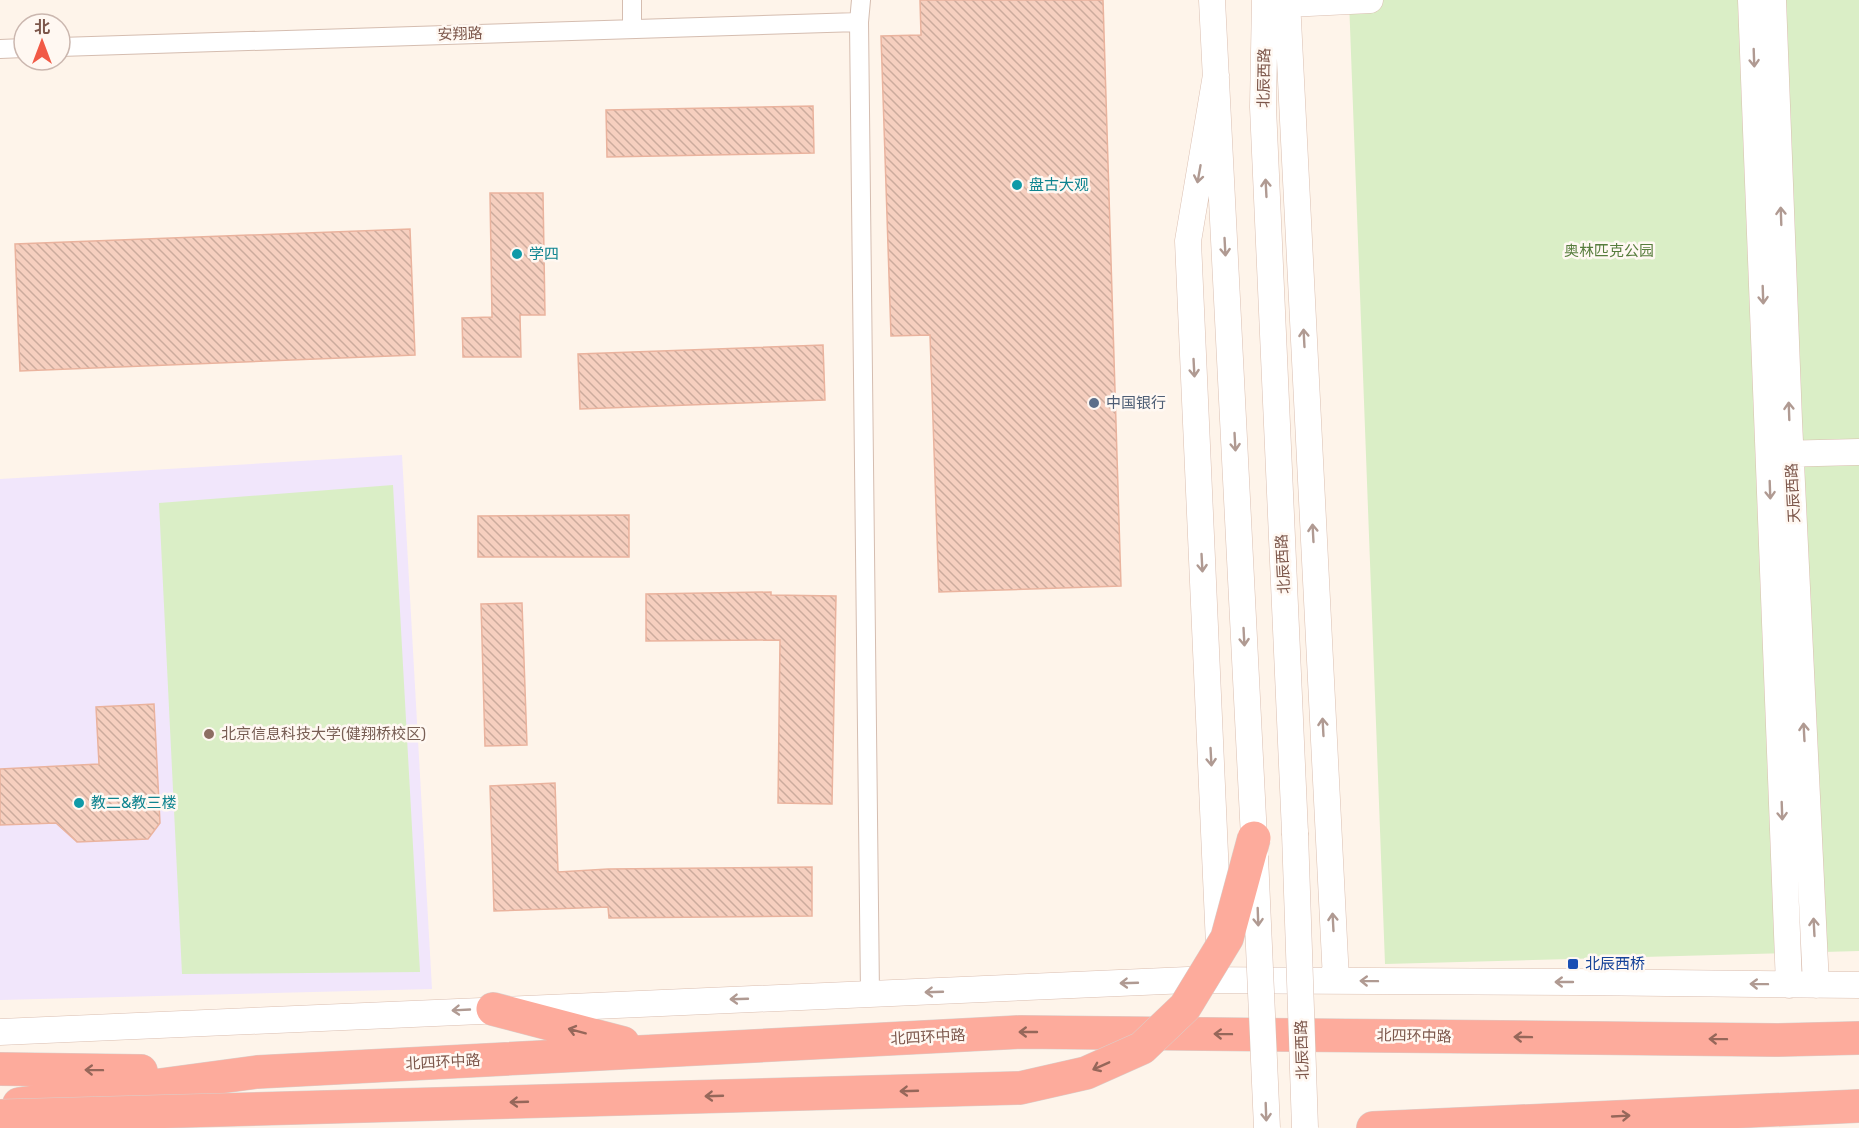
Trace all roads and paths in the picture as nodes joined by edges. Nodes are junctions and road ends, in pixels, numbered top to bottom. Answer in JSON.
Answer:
{"nodes":[{"id":1,"x":632,"y":0,"type":"edge"},
{"id":2,"x":861,"y":0,"type":"edge"},
{"id":3,"x":1212,"y":0,"type":"edge"},
{"id":4,"x":1370,"y":0,"type":"edge"},
{"id":5,"x":1752,"y":0,"type":"edge"},
{"id":6,"x":1773,"y":0,"type":"edge"},
{"id":7,"x":1280,"y":1,"type":"edge"},
{"id":8,"x":859,"y":22,"type":"junction"},
{"id":9,"x":632,"y":29,"type":"junction"},
{"id":10,"x":72,"y":47,"type":"edge"},
{"id":11,"x":1216,"y":75,"type":"junction"},
{"id":12,"x":1859,"y":452,"type":"edge"},
{"id":13,"x":1780,"y":454,"type":"junction"},
{"id":14,"x":1254,"y":838,"type":"junction"},
{"id":15,"x":1221,"y":981,"type":"junction"},
{"id":16,"x":1336,"y":981,"type":"junction"},
{"id":17,"x":1789,"y":985,"type":"junction"},
{"id":18,"x":1816,"y":985,"type":"junction"},
{"id":19,"x":1859,"y":985,"type":"edge"},
{"id":20,"x":870,"y":994,"type":"junction"},
{"id":21,"x":493,"y":1009,"type":"junction"},
{"id":22,"x":1859,"y":1020,"type":"edge"},
{"id":23,"x":0,"y":1032,"type":"edge"},
{"id":24,"x":1859,"y":1038,"type":"edge"},
{"id":25,"x":1776,"y":1040,"type":"junction"},
{"id":26,"x":654,"y":1051,"type":"junction"},
{"id":27,"x":0,"y":1069,"type":"edge"},
{"id":28,"x":257,"y":1072,"type":"junction"},
{"id":29,"x":0,"y":1106,"type":"edge"},
{"id":30,"x":1859,"y":1106,"type":"edge"},
{"id":31,"x":1754,"y":1110,"type":"junction"},
{"id":32,"x":0,"y":1116,"type":"edge"},
{"id":33,"x":1267,"y":1128,"type":"edge"},
{"id":34,"x":1305,"y":1128,"type":"edge"},
{"id":35,"x":1373,"y":1128,"type":"edge"},
{"id":36,"x":1819,"y":1128,"type":"edge"}],
"edges":[{"from":1,"to":9,"type":"street"},
{"from":2,"to":8,"type":"street"},
{"from":3,"to":11,"type":"street"},
{"from":4,"to":7,"type":"street"},
{"from":5,"to":13,"type":"street","name":"天辰西路","one_way":true},
{"from":13,"to":6,"type":"street","name":"天辰西路","one_way":true},
{"from":16,"to":7,"type":"street","name":"北辰西路","one_way":true},
{"from":34,"to":7,"type":"street","name":"北辰西路","one_way":true,"bridge":true},
{"from":8,"to":9,"type":"street","name":"安翔路"},
{"from":8,"to":20,"type":"street"},
{"from":9,"to":10,"type":"street","name":"安翔路"},
{"from":11,"to":14,"type":"street","one_way":true},
{"from":11,"to":15,"type":"street","one_way":true},
{"from":12,"to":13,"type":"street"},
{"from":13,"to":17,"type":"street","name":"天辰西路","one_way":true},
{"from":18,"to":13,"type":"street","name":"天辰西路","one_way":true},
{"from":14,"to":32,"type":"highway","one_way":true,"bridge":true},
{"from":14,"to":33,"type":"street","one_way":true,"bridge":true},
{"from":15,"to":16,"type":"street"},
{"from":15,"to":20,"type":"street","one_way":true},
{"from":17,"to":16,"type":"street","one_way":true},
{"from":17,"to":18,"type":"street"},
{"from":18,"to":19,"type":"street"},
{"from":20,"to":21,"type":"street","one_way":true},
{"from":21,"to":23,"type":"street","one_way":true},
{"from":26,"to":21,"type":"highway","one_way":true},
{"from":22,"to":25,"type":"highway"},
{"from":24,"to":25,"type":"highway","name":"北四环中路"},
{"from":25,"to":26,"type":"highway","name":"北四环中路","one_way":true},
{"from":26,"to":28,"type":"highway","name":"北四环中路"},
{"from":28,"to":27,"type":"highway","one_way":true},
{"from":28,"to":29,"type":"highway","name":"北四环中路"},
{"from":30,"to":31,"type":"highway"},
{"from":35,"to":31,"type":"highway","one_way":true},
{"from":31,"to":36,"type":"highway"}]}
